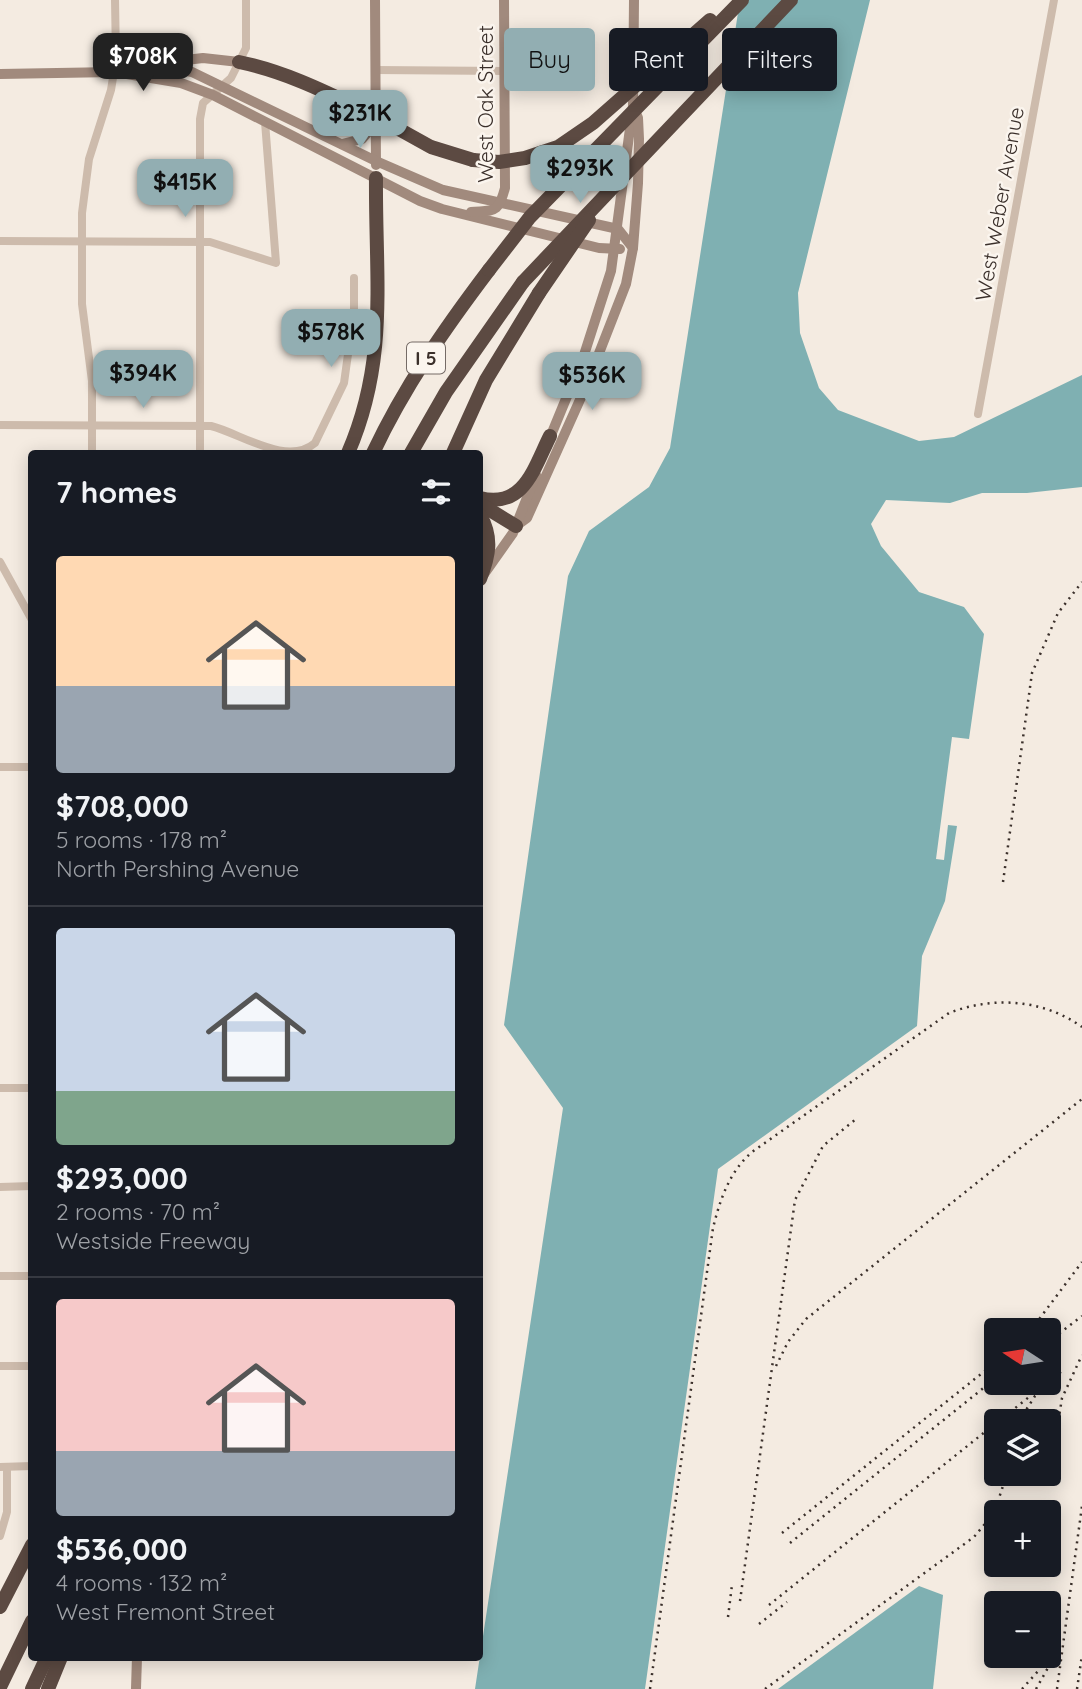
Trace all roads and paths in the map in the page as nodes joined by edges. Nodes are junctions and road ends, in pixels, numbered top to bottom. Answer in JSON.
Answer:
{"nodes":[{"id":1,"x":116,"y":0,"type":"edge"},
{"id":2,"x":246,"y":0,"type":"edge"},
{"id":3,"x":375,"y":0,"type":"edge"},
{"id":4,"x":504,"y":0,"type":"edge"},
{"id":5,"x":634,"y":0,"type":"edge"},
{"id":6,"x":736,"y":0,"type":"edge"},
{"id":7,"x":742,"y":0,"type":"edge"},
{"id":8,"x":790,"y":0,"type":"edge"},
{"id":9,"x":1054,"y":0,"type":"edge"},
{"id":10,"x":505,"y":28,"type":"edge"},
{"id":11,"x":239,"y":62,"type":"junction"},
{"id":12,"x":154,"y":65,"type":"junction"},
{"id":13,"x":375,"y":70,"type":"junction"},
{"id":14,"x":504,"y":71,"type":"edge"},
{"id":15,"x":114,"y":72,"type":"junction"},
{"id":16,"x":0,"y":74,"type":"edge"},
{"id":17,"x":224,"y":86,"type":"junction"},
{"id":18,"x":506,"y":91,"type":"edge"},
{"id":19,"x":213,"y":95,"type":"junction"},
{"id":20,"x":632,"y":106,"type":"junction"},
{"id":21,"x":265,"y":122,"type":"junction"},
{"id":22,"x":375,"y":122,"type":"junction"},
{"id":23,"x":325,"y":136,"type":"junction"},
{"id":24,"x":341,"y":144,"type":"junction"},
{"id":25,"x":376,"y":161,"type":"junction"},
{"id":26,"x":376,"y":178,"type":"junction"},
{"id":27,"x":614,"y":185,"type":"junction"},
{"id":28,"x":501,"y":204,"type":"junction"},
{"id":29,"x":458,"y":214,"type":"junction"},
{"id":30,"x":618,"y":229,"type":"junction"},
{"id":31,"x":0,"y":241,"type":"edge"},
{"id":32,"x":81,"y":241,"type":"junction"},
{"id":33,"x":199,"y":242,"type":"junction"},
{"id":34,"x":633,"y":248,"type":"junction"},
{"id":35,"x":615,"y":250,"type":"junction"},
{"id":36,"x":354,"y":278,"type":"dead end"},
{"id":37,"x":563,"y":407,"type":"junction"},
{"id":38,"x":978,"y":414,"type":"dead end"},
{"id":39,"x":92,"y":424,"type":"junction"},
{"id":40,"x":0,"y":425,"type":"edge"},
{"id":41,"x":199,"y":425,"type":"junction"},
{"id":42,"x":568,"y":426,"type":"junction"},
{"id":43,"x":550,"y":436,"type":"junction"},
{"id":44,"x":92,"y":450,"type":"edge"},
{"id":45,"x":200,"y":450,"type":"edge"},
{"id":46,"x":272,"y":450,"type":"edge"},
{"id":47,"x":298,"y":450,"type":"edge"},
{"id":48,"x":349,"y":450,"type":"edge"},
{"id":49,"x":375,"y":450,"type":"edge"},
{"id":50,"x":413,"y":450,"type":"edge"},
{"id":51,"x":454,"y":450,"type":"edge"},
{"id":52,"x":483,"y":498,"type":"edge"},
{"id":53,"x":483,"y":506,"type":"edge"},
{"id":54,"x":483,"y":515,"type":"edge"},
{"id":55,"x":483,"y":523,"type":"edge"},
{"id":56,"x":514,"y":530,"type":"junction"},
{"id":57,"x":0,"y":562,"type":"edge"},
{"id":58,"x":483,"y":570,"type":"edge"},
{"id":59,"x":483,"y":575,"type":"edge"},
{"id":60,"x":28,"y":613,"type":"edge"},
{"id":61,"x":0,"y":766,"type":"edge"},
{"id":62,"x":28,"y":767,"type":"edge"},
{"id":63,"x":0,"y":1088,"type":"edge"},
{"id":64,"x":28,"y":1088,"type":"edge"},
{"id":65,"x":28,"y":1186,"type":"edge"},
{"id":66,"x":0,"y":1187,"type":"edge"},
{"id":67,"x":0,"y":1276,"type":"edge"},
{"id":68,"x":28,"y":1276,"type":"edge"},
{"id":69,"x":0,"y":1366,"type":"edge"},
{"id":70,"x":28,"y":1366,"type":"edge"},
{"id":71,"x":28,"y":1466,"type":"edge"},
{"id":72,"x":4,"y":1467,"type":"edge"},
{"id":73,"x":0,"y":1536,"type":"edge"},
{"id":74,"x":28,"y":1553,"type":"edge"},
{"id":75,"x":0,"y":1607,"type":"edge"},
{"id":76,"x":28,"y":1629,"type":"edge"},
{"id":77,"x":45,"y":1661,"type":"edge"},
{"id":78,"x":59,"y":1661,"type":"edge"},
{"id":79,"x":136,"y":1661,"type":"edge"},
{"id":80,"x":0,"y":1687,"type":"edge"},
{"id":81,"x":32,"y":1689,"type":"edge"},
{"id":82,"x":48,"y":1689,"type":"edge"},
{"id":83,"x":136,"y":1689,"type":"edge"}],
"edges":[{"from":1,"to":15,"type":"street"},
{"from":2,"to":11,"type":"street"},
{"from":3,"to":13,"type":"main road"},
{"from":4,"to":10,"type":"main road","name":"West Oak Street"},
{"from":5,"to":20,"type":"main road"},
{"from":6,"to":11,"type":"highway","bridge":true},
{"from":7,"to":49,"type":"highway","number":"I 5","bridge":true},
{"from":8,"to":27,"type":"highway","number":"I 5","bridge":true},
{"from":9,"to":38,"type":"street","name":"West Weber Avenue"},
{"from":11,"to":12,"type":"main road"},
{"from":11,"to":17,"type":"street"},
{"from":12,"to":15,"type":"main road"},
{"from":12,"to":17,"type":"main road"},
{"from":13,"to":14,"type":"street"},
{"from":13,"to":22,"type":"main road"},
{"from":15,"to":16,"type":"main road"},
{"from":15,"to":19,"type":"main road"},
{"from":15,"to":32,"type":"street"},
{"from":17,"to":19,"type":"street"},
{"from":17,"to":23,"type":"main road"},
{"from":18,"to":28,"type":"main road","name":"West Oak Street"},
{"from":19,"to":21,"type":"main road"},
{"from":19,"to":33,"type":"street"},
{"from":20,"to":30,"type":"main road"},
{"from":20,"to":34,"type":"main road"},
{"from":21,"to":23,"type":"main road"},
{"from":21,"to":26,"type":"main road"},
{"from":21,"to":33,"type":"street"},
{"from":22,"to":24,"type":"main road"},
{"from":22,"to":25,"type":"main road"},
{"from":23,"to":24,"type":"main road"},
{"from":24,"to":25,"type":"main road"},
{"from":25,"to":26,"type":"main road"},
{"from":25,"to":28,"type":"main road"},
{"from":26,"to":29,"type":"main road"},
{"from":26,"to":48,"type":"highway"},
{"from":27,"to":50,"type":"highway","number":"I 5","bridge":true},
{"from":27,"to":51,"type":"highway","bridge":true},
{"from":28,"to":29,"type":"main road","name":"West Oak Street"},
{"from":28,"to":30,"type":"main road"},
{"from":29,"to":35,"type":"main road"},
{"from":30,"to":34,"type":"main road"},
{"from":30,"to":35,"type":"main road"},
{"from":31,"to":32,"type":"street"},
{"from":32,"to":33,"type":"street"},
{"from":32,"to":39,"type":"street"},
{"from":33,"to":41,"type":"street"},
{"from":34,"to":35,"type":"main road"},
{"from":34,"to":42,"type":"main road"},
{"from":35,"to":37,"type":"main road"},
{"from":36,"to":47,"type":"street"},
{"from":37,"to":42,"type":"main road"},
{"from":37,"to":43,"type":"main road"},
{"from":39,"to":40,"type":"street"},
{"from":39,"to":41,"type":"street"},
{"from":39,"to":44,"type":"street"},
{"from":41,"to":45,"type":"street"},
{"from":41,"to":46,"type":"street"},
{"from":42,"to":56,"type":"main road"},
{"from":43,"to":52,"type":"highway"},
{"from":43,"to":56,"type":"main road"},
{"from":53,"to":56,"type":"highway"},
{"from":54,"to":56,"type":"highway"},
{"from":55,"to":58,"type":"highway"},
{"from":56,"to":59,"type":"main road"},
{"from":57,"to":60,"type":"street"},
{"from":61,"to":62,"type":"street"},
{"from":63,"to":64,"type":"street"},
{"from":65,"to":66,"type":"street"},
{"from":67,"to":68,"type":"street"},
{"from":69,"to":70,"type":"street"},
{"from":71,"to":72,"type":"street"},
{"from":72,"to":73,"type":"street"},
{"from":74,"to":75,"type":"highway"},
{"from":76,"to":80,"type":"highway"},
{"from":77,"to":81,"type":"highway"},
{"from":78,"to":82,"type":"highway"},
{"from":79,"to":83,"type":"main road"}]}
